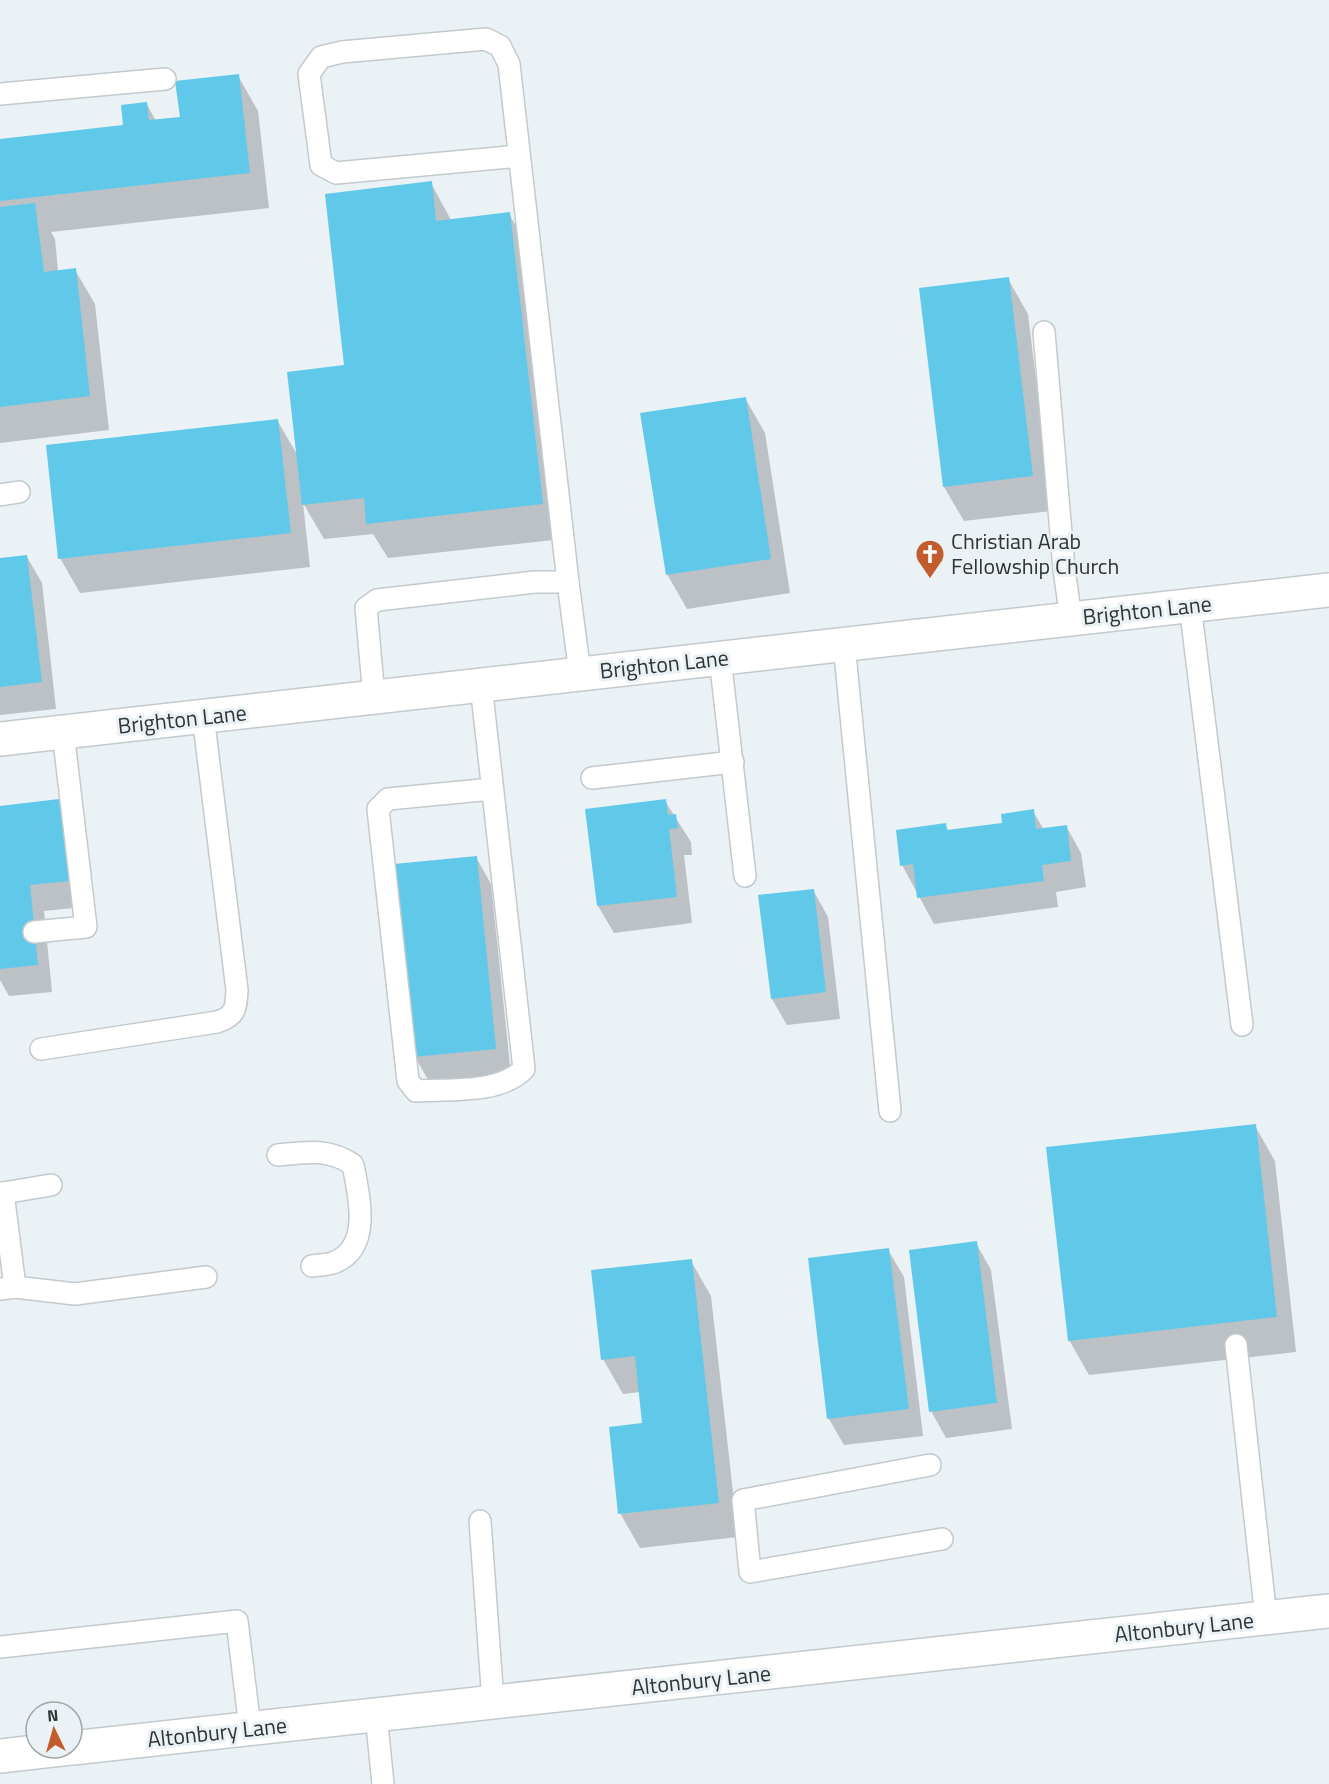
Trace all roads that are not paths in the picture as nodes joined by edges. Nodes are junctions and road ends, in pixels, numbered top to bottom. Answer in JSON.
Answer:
{"nodes":[{"id":1,"x":165,"y":79,"type":"dead end"},
{"id":2,"x":0,"y":94,"type":"edge"},
{"id":3,"x":519,"y":156,"type":"junction"},
{"id":4,"x":1044,"y":332,"type":"dead end"},
{"id":5,"x":568,"y":582,"type":"junction"},
{"id":6,"x":1329,"y":590,"type":"edge"},
{"id":7,"x":1191,"y":605,"type":"junction"},
{"id":8,"x":1071,"y":619,"type":"junction"},
{"id":9,"x":844,"y":644,"type":"junction"},
{"id":10,"x":720,"y":658,"type":"junction"},
{"id":11,"x":580,"y":674,"type":"junction"},
{"id":12,"x":481,"y":686,"type":"junction"},
{"id":13,"x":374,"y":697,"type":"junction"},
{"id":14,"x":203,"y":716,"type":"junction"},
{"id":15,"x":63,"y":732,"type":"junction"},
{"id":16,"x":0,"y":739,"type":"edge"},
{"id":17,"x":733,"y":762,"type":"junction"},
{"id":18,"x":592,"y":778,"type":"dead end"},
{"id":19,"x":492,"y":789,"type":"junction"},
{"id":20,"x":746,"y":876,"type":"dead end"},
{"id":21,"x":34,"y":932,"type":"dead end"},
{"id":22,"x":1242,"y":1025,"type":"dead end"},
{"id":23,"x":41,"y":1049,"type":"dead end"},
{"id":24,"x":890,"y":1111,"type":"dead end"},
{"id":25,"x":278,"y":1155,"type":"dead end"},
{"id":26,"x":51,"y":1185,"type":"dead end"},
{"id":27,"x":1,"y":1193,"type":"edge"},
{"id":28,"x":312,"y":1266,"type":"dead end"},
{"id":29,"x":206,"y":1277,"type":"dead end"},
{"id":30,"x":8,"y":1288,"type":"edge"},
{"id":31,"x":1236,"y":1345,"type":"dead end"},
{"id":32,"x":930,"y":1465,"type":"dead end"},
{"id":33,"x":480,"y":1521,"type":"dead end"},
{"id":34,"x":942,"y":1539,"type":"dead end"},
{"id":35,"x":1329,"y":1611,"type":"edge"},
{"id":36,"x":1266,"y":1618,"type":"junction"},
{"id":37,"x":0,"y":1647,"type":"edge"},
{"id":38,"x":494,"y":1702,"type":"junction"},
{"id":39,"x":376,"y":1715,"type":"junction"},
{"id":40,"x":250,"y":1728,"type":"junction"},
{"id":41,"x":84,"y":1747,"type":"edge"},
{"id":42,"x":24,"y":1753,"type":"edge"},
{"id":43,"x":0,"y":1756,"type":"edge"},
{"id":44,"x":383,"y":1784,"type":"edge"}],
"edges":[{"from":1,"to":2,"type":"lane"},
{"from":3,"to":3,"type":"lane"},
{"from":3,"to":5,"type":"lane"},
{"from":4,"to":8,"type":"lane"},
{"from":5,"to":11,"type":"lane"},
{"from":5,"to":13,"type":"lane"},
{"from":6,"to":7,"type":"street","name":"Brighton Lane"},
{"from":7,"to":8,"type":"street","name":"Brighton Lane"},
{"from":7,"to":22,"type":"lane"},
{"from":8,"to":9,"type":"street","name":"Brighton Lane"},
{"from":9,"to":10,"type":"street","name":"Brighton Lane"},
{"from":9,"to":24,"type":"lane"},
{"from":10,"to":11,"type":"street","name":"Brighton Lane"},
{"from":10,"to":17,"type":"lane"},
{"from":11,"to":12,"type":"street","name":"Brighton Lane"},
{"from":12,"to":13,"type":"street","name":"Brighton Lane"},
{"from":12,"to":19,"type":"lane"},
{"from":13,"to":14,"type":"street","name":"Brighton Lane"},
{"from":14,"to":15,"type":"street","name":"Brighton Lane"},
{"from":14,"to":23,"type":"lane"},
{"from":15,"to":16,"type":"street","name":"Brighton Lane"},
{"from":15,"to":21,"type":"lane"},
{"from":17,"to":18,"type":"lane"},
{"from":17,"to":20,"type":"lane"},
{"from":19,"to":19,"type":"lane"},
{"from":25,"to":28,"type":"lane"},
{"from":26,"to":27,"type":"lane"},
{"from":27,"to":30,"type":"lane"},
{"from":29,"to":30,"type":"lane"},
{"from":31,"to":36,"type":"lane"},
{"from":32,"to":34,"type":"lane"},
{"from":33,"to":38,"type":"lane"},
{"from":35,"to":36,"type":"street","name":"Altonbury Lane"},
{"from":36,"to":38,"type":"street","name":"Altonbury Lane"},
{"from":37,"to":40,"type":"lane"},
{"from":38,"to":39,"type":"street","name":"Altonbury Lane"},
{"from":39,"to":40,"type":"street","name":"Altonbury Lane"},
{"from":39,"to":44,"type":"lane"},
{"from":40,"to":41,"type":"street","name":"Altonbury Lane"},
{"from":42,"to":43,"type":"street","name":"Altonbury Lane"}]}
